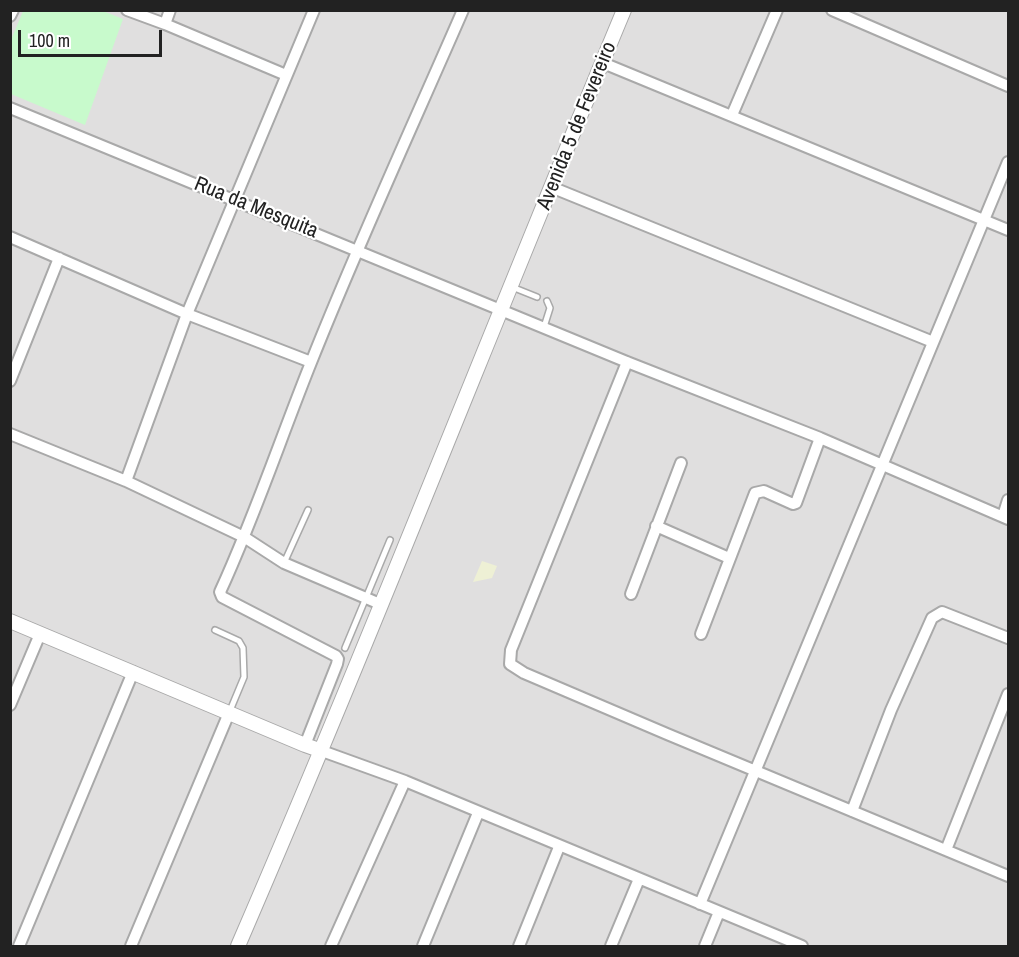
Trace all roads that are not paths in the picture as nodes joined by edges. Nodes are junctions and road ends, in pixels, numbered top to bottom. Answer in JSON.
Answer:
{"nodes":[{"id":1,"x":13,"y":10,"type":"edge"},
{"id":2,"x":127,"y":10,"type":"edge"},
{"id":3,"x":170,"y":10,"type":"edge"},
{"id":4,"x":314,"y":10,"type":"edge"},
{"id":5,"x":463,"y":10,"type":"edge"},
{"id":6,"x":624,"y":10,"type":"edge"},
{"id":7,"x":777,"y":10,"type":"edge"},
{"id":8,"x":832,"y":10,"type":"edge"},
{"id":9,"x":10,"y":16,"type":"edge"},
{"id":10,"x":165,"y":24,"type":"junction"},
{"id":11,"x":603,"y":63,"type":"junction"},
{"id":12,"x":286,"y":75,"type":"junction"},
{"id":13,"x":1008,"y":86,"type":"edge"},
{"id":14,"x":10,"y":108,"type":"edge"},
{"id":15,"x":732,"y":115,"type":"junction"},
{"id":16,"x":1008,"y":162,"type":"edge"},
{"id":17,"x":551,"y":187,"type":"junction"},
{"id":18,"x":236,"y":200,"type":"junction"},
{"id":19,"x":984,"y":220,"type":"junction"},
{"id":20,"x":1008,"y":230,"type":"edge"},
{"id":21,"x":10,"y":237,"type":"edge"},
{"id":22,"x":357,"y":250,"type":"junction"},
{"id":23,"x":59,"y":258,"type":"junction"},
{"id":24,"x":511,"y":286,"type":"junction"},
{"id":25,"x":537,"y":297,"type":"dead end"},
{"id":26,"x":547,"y":301,"type":"dead end"},
{"id":27,"x":501,"y":309,"type":"junction"},
{"id":28,"x":187,"y":314,"type":"junction"},
{"id":29,"x":544,"y":327,"type":"junction"},
{"id":30,"x":933,"y":342,"type":"junction"},
{"id":31,"x":311,"y":362,"type":"junction"},
{"id":32,"x":627,"y":362,"type":"junction"},
{"id":33,"x":10,"y":381,"type":"edge"},
{"id":34,"x":10,"y":434,"type":"edge"},
{"id":35,"x":820,"y":438,"type":"junction"},
{"id":36,"x":681,"y":463,"type":"dead end"},
{"id":37,"x":882,"y":466,"type":"junction"},
{"id":38,"x":126,"y":481,"type":"junction"},
{"id":39,"x":1008,"y":500,"type":"edge"},
{"id":40,"x":308,"y":510,"type":"dead end"},
{"id":41,"x":1006,"y":517,"type":"edge"},
{"id":42,"x":656,"y":526,"type":"junction"},
{"id":43,"x":244,"y":537,"type":"junction"},
{"id":44,"x":390,"y":540,"type":"dead end"},
{"id":45,"x":729,"y":558,"type":"junction"},
{"id":46,"x":284,"y":563,"type":"junction"},
{"id":47,"x":631,"y":594,"type":"dead end"},
{"id":48,"x":367,"y":598,"type":"junction"},
{"id":49,"x":380,"y":604,"type":"junction"},
{"id":50,"x":10,"y":621,"type":"edge"},
{"id":51,"x":215,"y":630,"type":"dead end"},
{"id":52,"x":40,"y":634,"type":"junction"},
{"id":53,"x":701,"y":634,"type":"dead end"},
{"id":54,"x":1008,"y":638,"type":"edge"},
{"id":55,"x":345,"y":648,"type":"dead end"},
{"id":56,"x":133,"y":672,"type":"junction"},
{"id":57,"x":1008,"y":694,"type":"edge"},
{"id":58,"x":10,"y":705,"type":"edge"},
{"id":59,"x":229,"y":713,"type":"junction"},
{"id":60,"x":304,"y":745,"type":"junction"},
{"id":61,"x":322,"y":751,"type":"junction"},
{"id":62,"x":757,"y":770,"type":"junction"},
{"id":63,"x":405,"y":781,"type":"junction"},
{"id":64,"x":852,"y":811,"type":"junction"},
{"id":65,"x":478,"y":813,"type":"junction"},
{"id":66,"x":559,"y":847,"type":"junction"},
{"id":67,"x":946,"y":850,"type":"junction"},
{"id":68,"x":1008,"y":876,"type":"edge"},
{"id":69,"x":639,"y":879,"type":"junction"},
{"id":70,"x":700,"y":904,"type":"junction"},
{"id":71,"x":719,"y":912,"type":"junction"},
{"id":72,"x":19,"y":946,"type":"edge"},
{"id":73,"x":131,"y":946,"type":"edge"},
{"id":74,"x":238,"y":946,"type":"edge"},
{"id":75,"x":331,"y":946,"type":"edge"},
{"id":76,"x":423,"y":946,"type":"edge"},
{"id":77,"x":519,"y":946,"type":"edge"},
{"id":78,"x":611,"y":946,"type":"edge"},
{"id":79,"x":705,"y":946,"type":"edge"},
{"id":80,"x":802,"y":946,"type":"edge"}],
"edges":[{"from":1,"to":9,"type":"street"},
{"from":2,"to":10,"type":"street"},
{"from":3,"to":10,"type":"street"},
{"from":4,"to":12,"type":"street"},
{"from":5,"to":22,"type":"street"},
{"from":6,"to":11,"type":"street","name":"Avenida 5 de Fevereiro"},
{"from":7,"to":15,"type":"street"},
{"from":8,"to":13,"type":"street"},
{"from":10,"to":12,"type":"street"},
{"from":11,"to":15,"type":"street"},
{"from":11,"to":17,"type":"street","name":"Avenida 5 de Fevereiro"},
{"from":12,"to":18,"type":"street"},
{"from":14,"to":18,"type":"street","name":"Rua da Mesquita"},
{"from":15,"to":19,"type":"street"},
{"from":16,"to":19,"type":"street"},
{"from":17,"to":24,"type":"street","name":"Avenida 5 de Fevereiro"},
{"from":17,"to":30,"type":"street"},
{"from":18,"to":22,"type":"street","name":"Rua da Mesquita"},
{"from":18,"to":28,"type":"street"},
{"from":19,"to":20,"type":"street"},
{"from":19,"to":30,"type":"street"},
{"from":21,"to":23,"type":"street"},
{"from":22,"to":27,"type":"street","name":"Rua da Mesquita"},
{"from":22,"to":31,"type":"street"},
{"from":23,"to":28,"type":"street"},
{"from":23,"to":33,"type":"street"},
{"from":24,"to":25,"type":"lane"},
{"from":24,"to":27,"type":"street","name":"Avenida 5 de Fevereiro"},
{"from":26,"to":29,"type":"lane"},
{"from":27,"to":29,"type":"street","name":"Rua da Mesquita"},
{"from":27,"to":49,"type":"street","name":"Avenida 5 de Fevereiro"},
{"from":28,"to":31,"type":"street"},
{"from":28,"to":38,"type":"street"},
{"from":29,"to":32,"type":"street","name":"Rua da Mesquita"},
{"from":30,"to":37,"type":"street"},
{"from":31,"to":43,"type":"street"},
{"from":32,"to":35,"type":"street","name":"Rua da Mesquita"},
{"from":32,"to":62,"type":"street"},
{"from":34,"to":38,"type":"street"},
{"from":35,"to":37,"type":"street","name":"Rua da Mesquita"},
{"from":35,"to":45,"type":"street"},
{"from":36,"to":42,"type":"street"},
{"from":37,"to":41,"type":"street","name":"Rua da Mesquita"},
{"from":37,"to":62,"type":"street"},
{"from":38,"to":43,"type":"street"},
{"from":39,"to":41,"type":"street"},
{"from":40,"to":46,"type":"lane"},
{"from":42,"to":45,"type":"street"},
{"from":42,"to":47,"type":"street"},
{"from":43,"to":46,"type":"street"},
{"from":43,"to":60,"type":"street"},
{"from":44,"to":48,"type":"lane"},
{"from":45,"to":53,"type":"street"},
{"from":46,"to":48,"type":"street"},
{"from":48,"to":49,"type":"street"},
{"from":48,"to":55,"type":"lane"},
{"from":49,"to":61,"type":"street","name":"Avenida 5 de Fevereiro"},
{"from":50,"to":52,"type":"street"},
{"from":51,"to":59,"type":"lane"},
{"from":52,"to":56,"type":"street"},
{"from":52,"to":58,"type":"street"},
{"from":54,"to":64,"type":"street"},
{"from":56,"to":59,"type":"street"},
{"from":56,"to":72,"type":"street"},
{"from":57,"to":67,"type":"street"},
{"from":59,"to":60,"type":"street"},
{"from":59,"to":73,"type":"street"},
{"from":60,"to":61,"type":"street"},
{"from":61,"to":63,"type":"street"},
{"from":61,"to":74,"type":"street"},
{"from":62,"to":64,"type":"street"},
{"from":62,"to":70,"type":"street"},
{"from":63,"to":65,"type":"street"},
{"from":63,"to":75,"type":"street"},
{"from":64,"to":67,"type":"street"},
{"from":65,"to":66,"type":"street"},
{"from":65,"to":76,"type":"street"},
{"from":66,"to":69,"type":"street"},
{"from":66,"to":77,"type":"street"},
{"from":67,"to":68,"type":"street"},
{"from":69,"to":70,"type":"street"},
{"from":69,"to":78,"type":"street"},
{"from":70,"to":71,"type":"street"},
{"from":71,"to":79,"type":"street"},
{"from":71,"to":80,"type":"street"}]}
